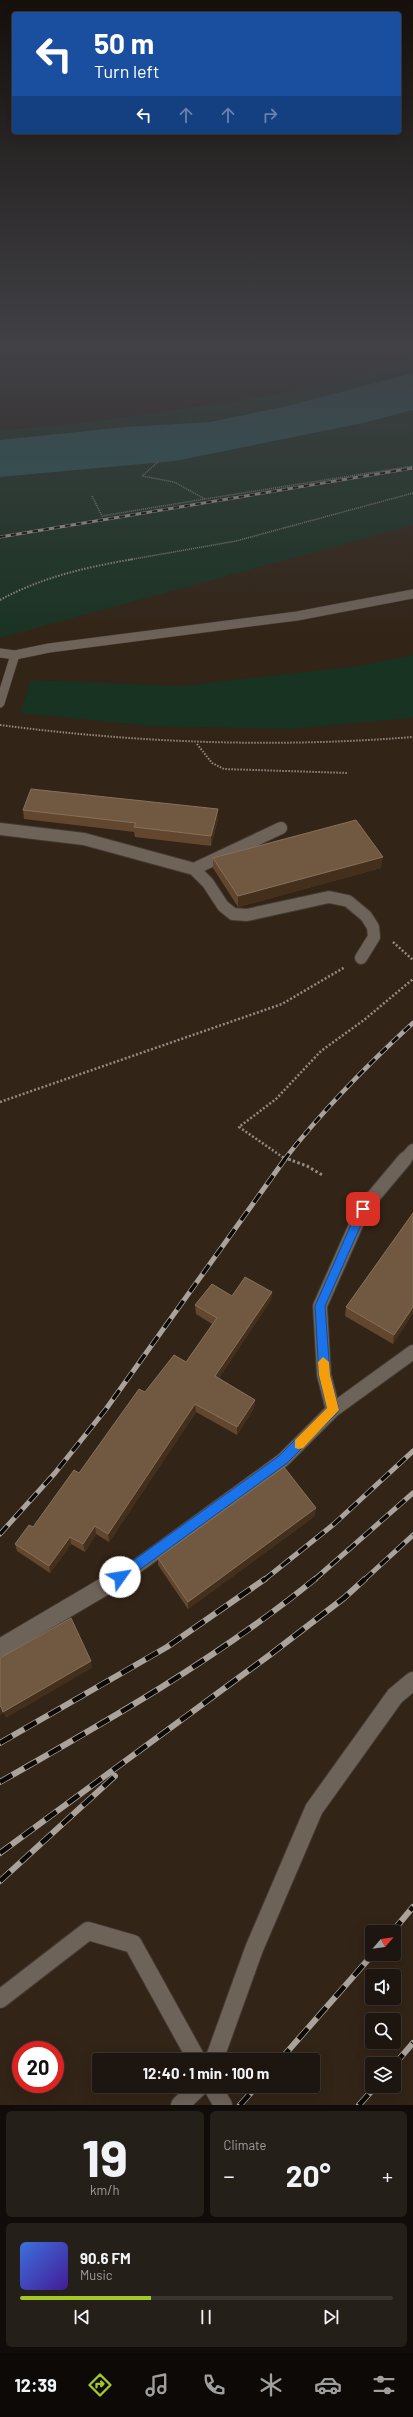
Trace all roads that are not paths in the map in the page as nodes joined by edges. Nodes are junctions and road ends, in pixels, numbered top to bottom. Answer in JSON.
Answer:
{"nodes":[{"id":1,"x":413,"y":594,"type":"edge"},
{"id":2,"x":0,"y":653,"type":"edge"},
{"id":3,"x":15,"y":655,"type":"junction"},
{"id":4,"x":0,"y":703,"type":"edge"},
{"id":5,"x":281,"y":828,"type":"dead end"},
{"id":6,"x":0,"y":829,"type":"edge"},
{"id":7,"x":194,"y":869,"type":"junction"},
{"id":8,"x":361,"y":958,"type":"road end"},
{"id":9,"x":413,"y":1150,"type":"edge"},
{"id":10,"x":413,"y":1352,"type":"edge"},
{"id":11,"x":333,"y":1410,"type":"junction"},
{"id":12,"x":0,"y":1648,"type":"edge"},
{"id":13,"x":413,"y":1681,"type":"edge"},
{"id":14,"x":0,"y":1999,"type":"edge"},
{"id":15,"x":193,"y":2053,"type":"edge"},
{"id":16,"x":217,"y":2053,"type":"edge"},
{"id":17,"x":193,"y":2093,"type":"edge"},
{"id":18,"x":216,"y":2093,"type":"edge"},
{"id":19,"x":180,"y":2105,"type":"edge"},
{"id":20,"x":224,"y":2105,"type":"edge"}],
"edges":[{"from":1,"to":3,"type":"lane"},
{"from":2,"to":3,"type":"lane"},
{"from":3,"to":4,"type":"lane"},
{"from":5,"to":7,"type":"lane"},
{"from":6,"to":7,"type":"lane"},
{"from":7,"to":8,"type":"lane"},
{"from":9,"to":11,"type":"lane"},
{"from":10,"to":11,"type":"lane"},
{"from":11,"to":12,"type":"lane"},
{"from":13,"to":16,"type":"lane"},
{"from":14,"to":15,"type":"lane"},
{"from":17,"to":19,"type":"lane"},
{"from":18,"to":20,"type":"lane"}]}
